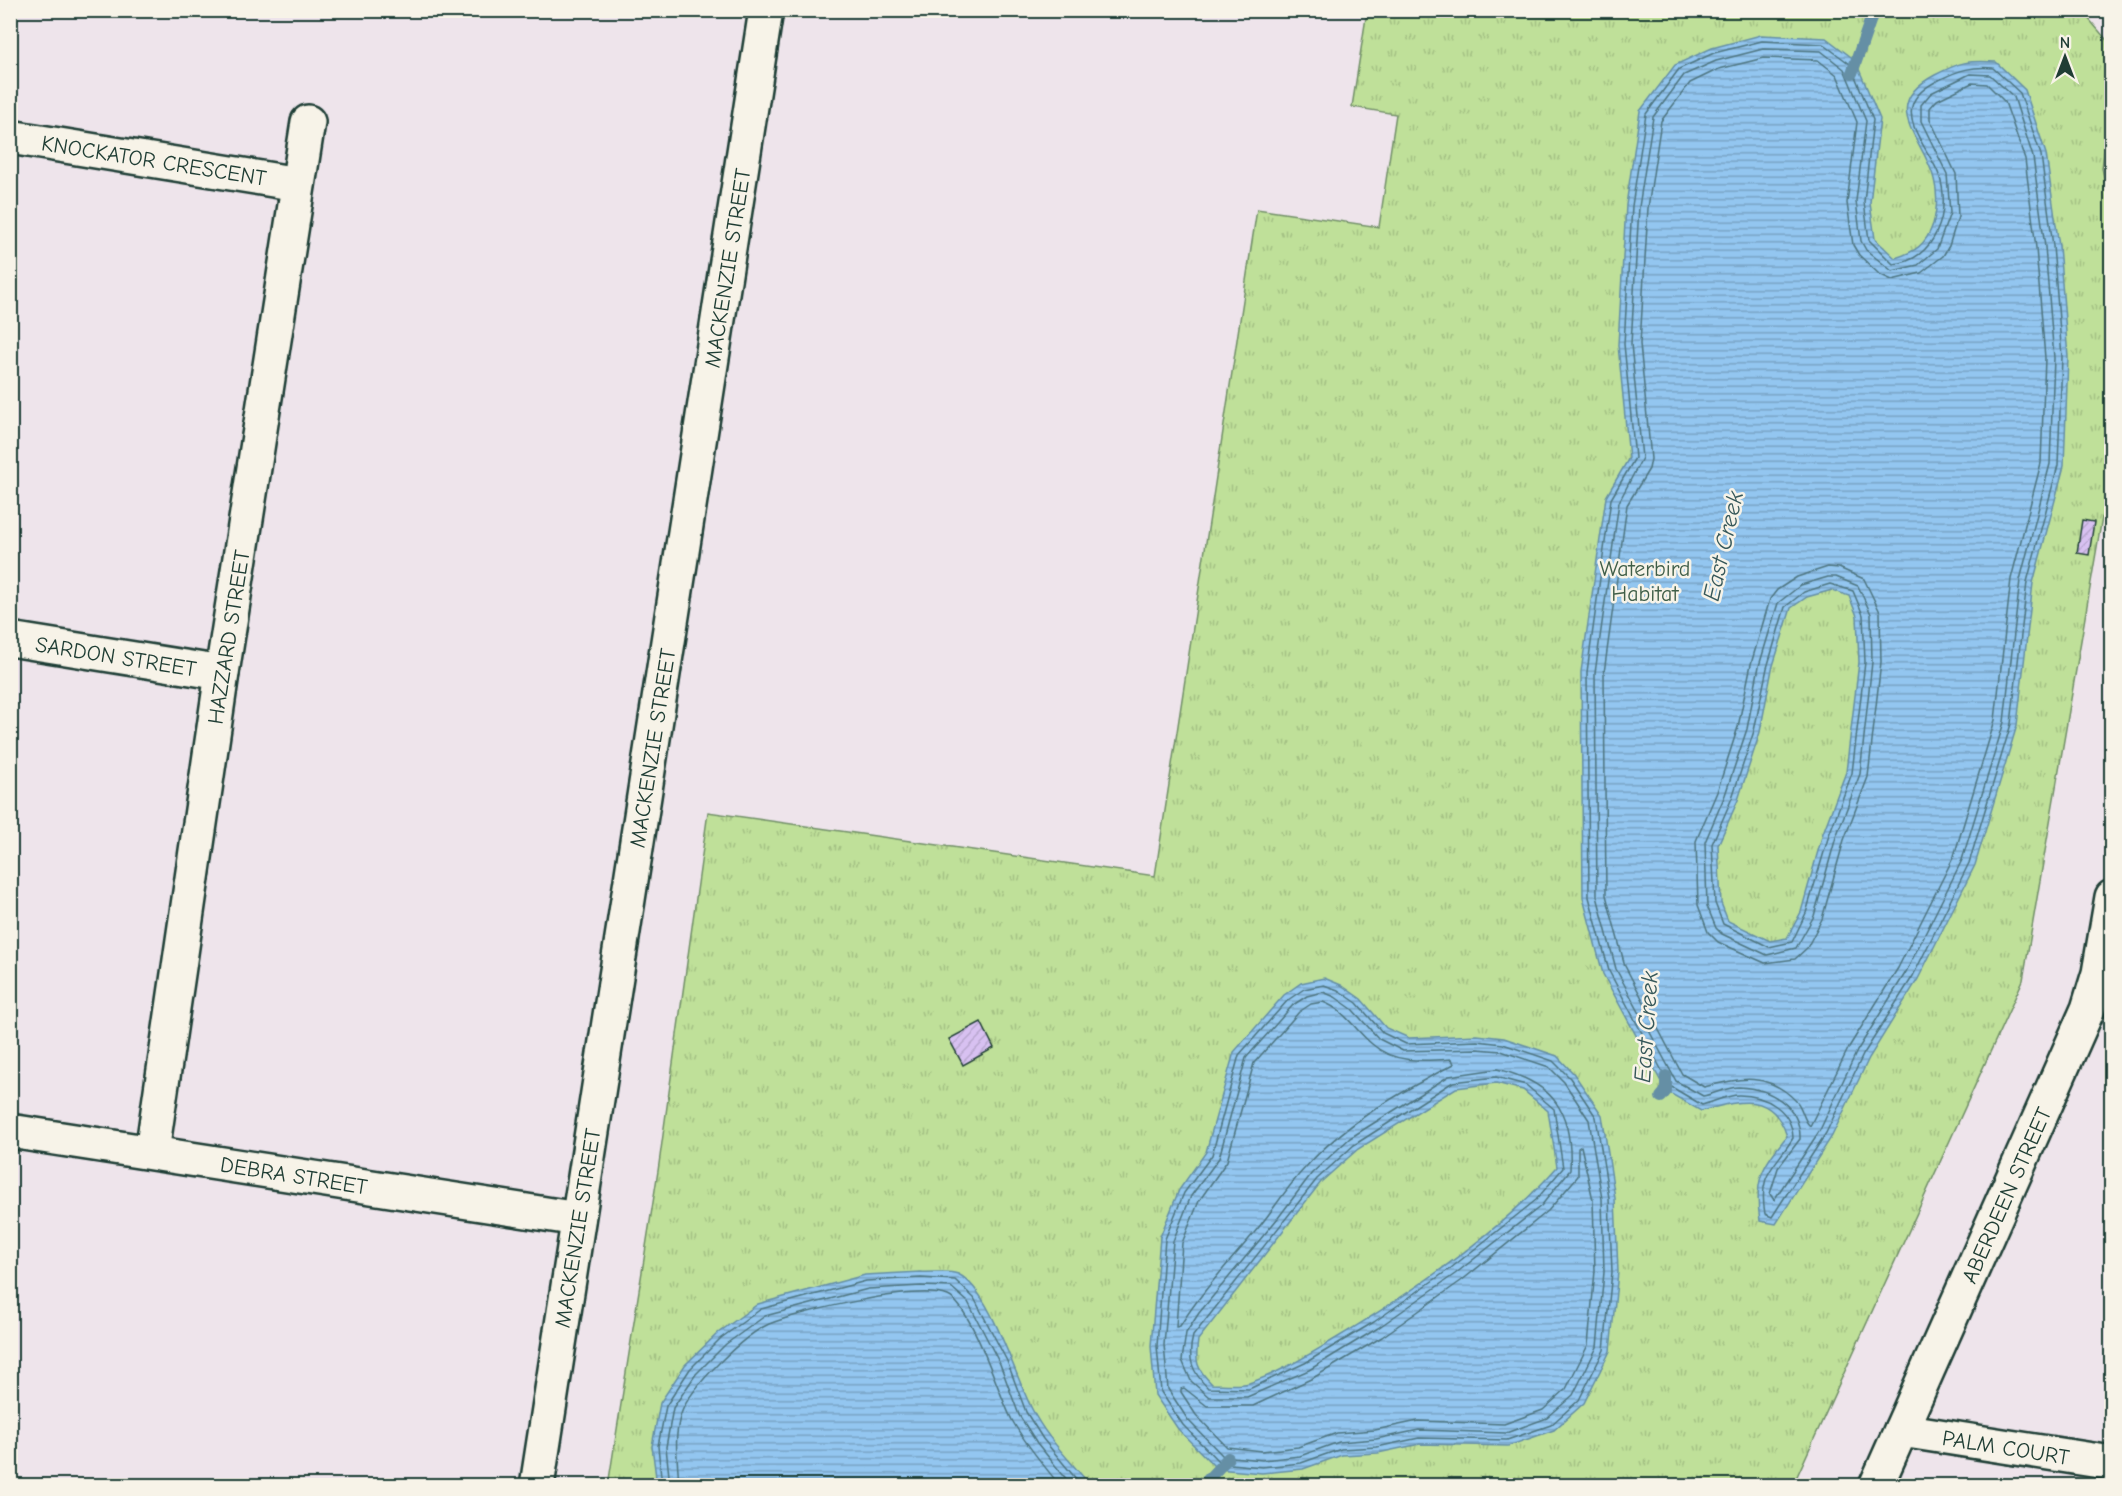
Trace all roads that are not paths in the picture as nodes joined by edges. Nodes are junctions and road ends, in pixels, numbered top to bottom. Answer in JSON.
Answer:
{"nodes":[{"id":1,"x":766,"y":10,"type":"edge"},
{"id":2,"x":308,"y":122,"type":"dead end"},
{"id":3,"x":10,"y":137,"type":"edge"},
{"id":4,"x":298,"y":184,"type":"junction"},
{"id":5,"x":10,"y":639,"type":"edge"},
{"id":6,"x":222,"y":673,"type":"junction"},
{"id":7,"x":2112,"y":897,"type":"edge"},
{"id":8,"x":2108,"y":941,"type":"edge"},
{"id":9,"x":10,"y":1131,"type":"edge"},
{"id":10,"x":152,"y":1152,"type":"junction"},
{"id":11,"x":578,"y":1219,"type":"junction"},
{"id":12,"x":1901,"y":1430,"type":"junction"},
{"id":13,"x":2112,"y":1463,"type":"edge"},
{"id":14,"x":537,"y":1485,"type":"edge"},
{"id":15,"x":1876,"y":1485,"type":"edge"}],
"edges":[{"from":1,"to":11,"type":"street","name":"MACKENZIE STREET"},
{"from":2,"to":4,"type":"street","name":"HAZZARD STREET"},
{"from":3,"to":4,"type":"street","name":"KNOCKATOR CRESCENT"},
{"from":4,"to":6,"type":"street","name":"HAZZARD STREET"},
{"from":5,"to":6,"type":"street","name":"SARDON STREET"},
{"from":6,"to":10,"type":"street","name":"HAZZARD STREET"},
{"from":7,"to":8,"type":"street","name":"ABERDEEN STREET"},
{"from":8,"to":12,"type":"street","name":"ABERDEEN STREET"},
{"from":9,"to":10,"type":"street","name":"DEBRA STREET"},
{"from":10,"to":11,"type":"street","name":"DEBRA STREET"},
{"from":11,"to":14,"type":"street","name":"MACKENZIE STREET"},
{"from":12,"to":13,"type":"street","name":"PALM COURT"},
{"from":12,"to":15,"type":"street","name":"ABERDEEN STREET"}]}
